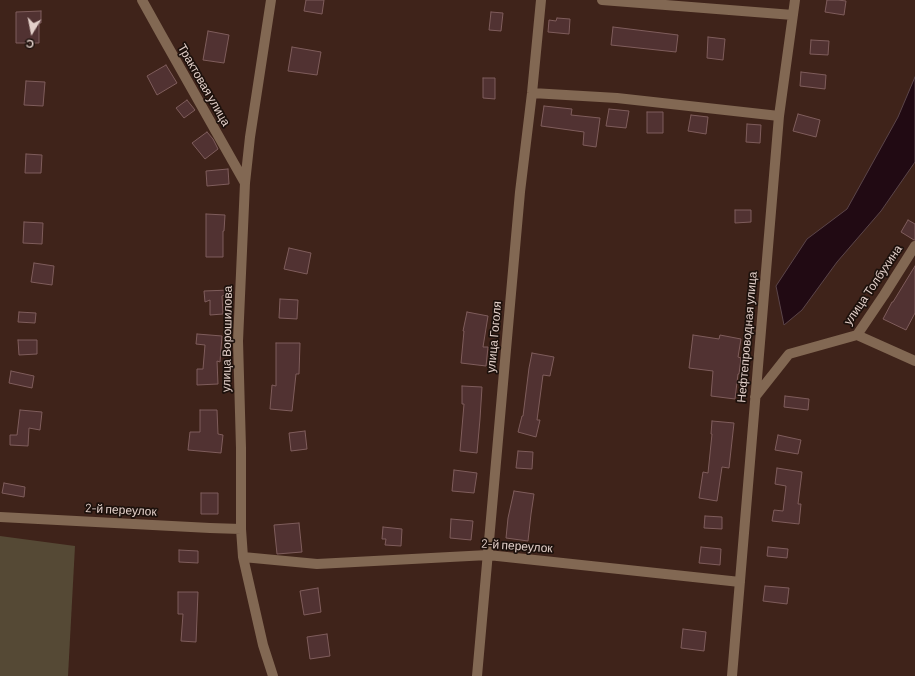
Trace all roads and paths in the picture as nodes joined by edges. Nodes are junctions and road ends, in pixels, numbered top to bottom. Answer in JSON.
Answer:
{"nodes":[{"id":1,"x":142,"y":0,"type":"edge"},
{"id":2,"x":271,"y":0,"type":"edge"},
{"id":3,"x":541,"y":0,"type":"edge"},
{"id":4,"x":602,"y":0,"type":"edge"},
{"id":5,"x":795,"y":0,"type":"edge"},
{"id":6,"x":793,"y":15,"type":"junction"},
{"id":7,"x":532,"y":93,"type":"junction"},
{"id":8,"x":779,"y":116,"type":"junction"},
{"id":9,"x":245,"y":183,"type":"junction"},
{"id":10,"x":915,"y":246,"type":"edge"},
{"id":11,"x":857,"y":335,"type":"junction"},
{"id":12,"x":915,"y":361,"type":"edge"},
{"id":13,"x":755,"y":397,"type":"junction"},
{"id":14,"x":0,"y":517,"type":"edge"},
{"id":15,"x":241,"y":529,"type":"junction"},
{"id":16,"x":488,"y":555,"type":"junction"},
{"id":17,"x":243,"y":557,"type":"junction"},
{"id":18,"x":740,"y":582,"type":"junction"},
{"id":19,"x":273,"y":676,"type":"edge"},
{"id":20,"x":477,"y":676,"type":"edge"},
{"id":21,"x":732,"y":676,"type":"edge"}],
"edges":[{"from":1,"to":9,"type":"street","name":"Трактовая улица"},
{"from":2,"to":9,"type":"street","name":"улица Ворошилова"},
{"from":3,"to":7,"type":"street","name":"улица Гоголя"},
{"from":4,"to":6,"type":"street"},
{"from":5,"to":6,"type":"street","name":"Нефтепроводная улица"},
{"from":6,"to":8,"type":"street","name":"Нефтепроводная улица"},
{"from":7,"to":8,"type":"street"},
{"from":7,"to":16,"type":"street","name":"улица Гоголя"},
{"from":8,"to":13,"type":"street","name":"Нефтепроводная улица"},
{"from":9,"to":15,"type":"street","name":"улица Ворошилова"},
{"from":10,"to":11,"type":"street","name":"улица Толбухина"},
{"from":11,"to":12,"type":"street"},
{"from":11,"to":13,"type":"street","name":"улица Толбухина"},
{"from":13,"to":18,"type":"street","name":"Нефтепроводная улица"},
{"from":14,"to":15,"type":"street","name":"2-й переулок"},
{"from":15,"to":17,"type":"street","name":"улица Ворошилова"},
{"from":16,"to":17,"type":"street","name":"2-й переулок"},
{"from":16,"to":18,"type":"street","name":"2-й переулок"},
{"from":16,"to":20,"type":"street","name":"улица Гоголя"},
{"from":17,"to":19,"type":"street","name":"улица Ворошилова"},
{"from":18,"to":21,"type":"street","name":"Нефтепроводная улица"}]}
